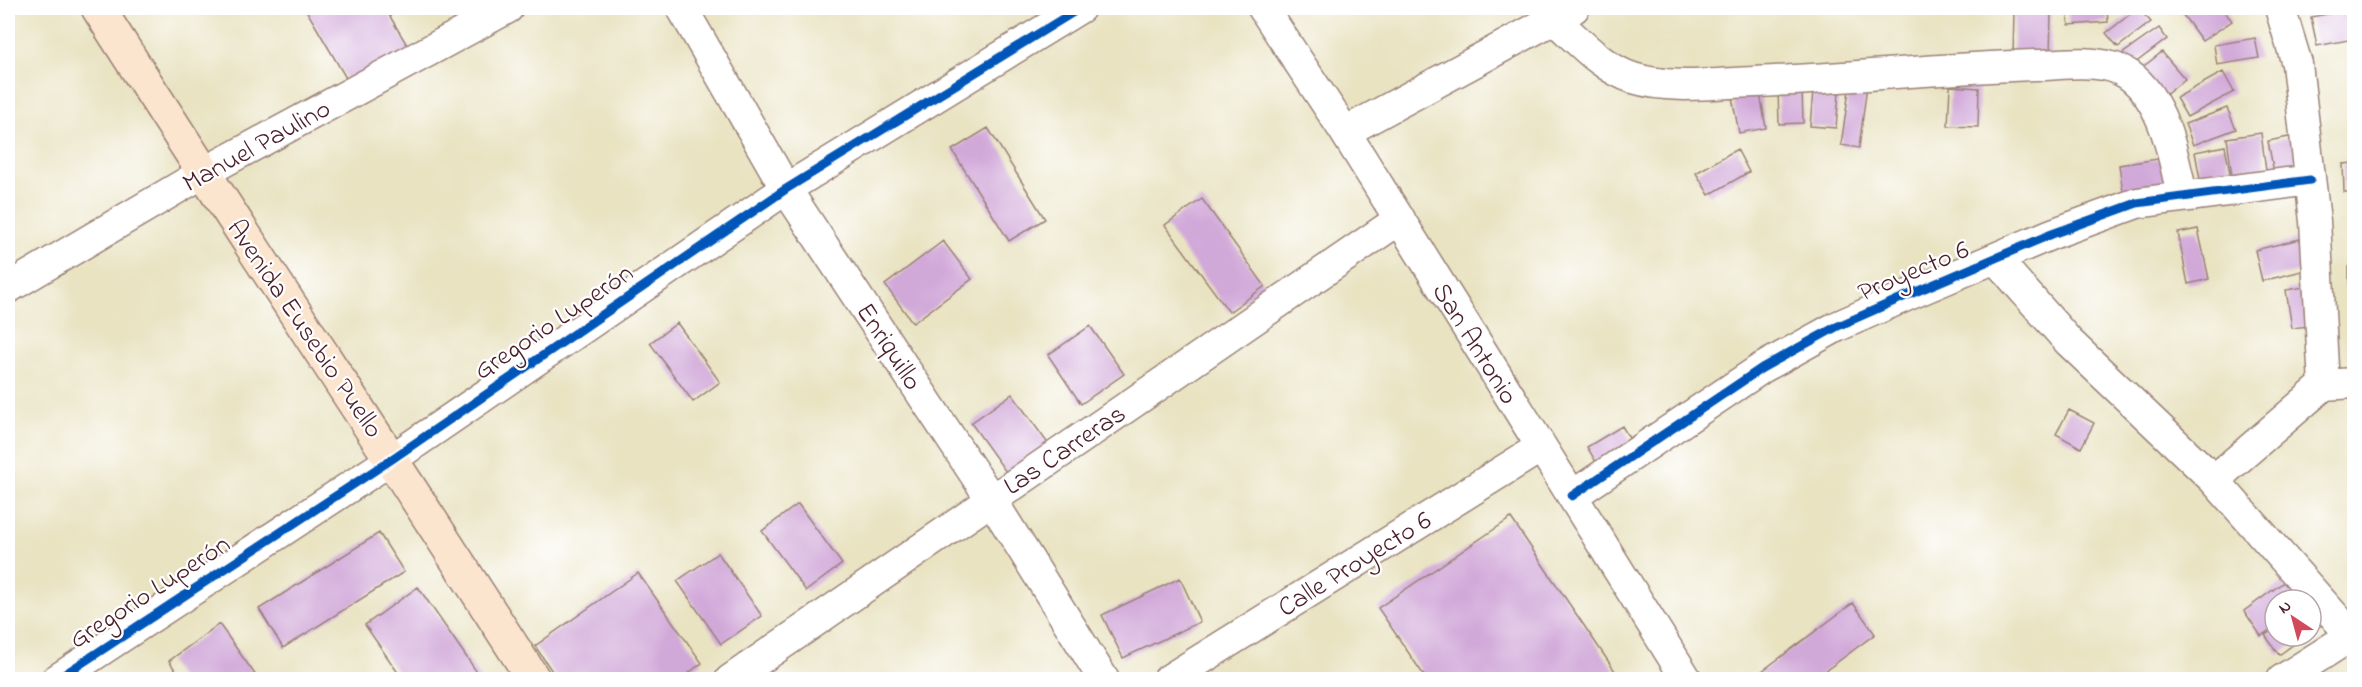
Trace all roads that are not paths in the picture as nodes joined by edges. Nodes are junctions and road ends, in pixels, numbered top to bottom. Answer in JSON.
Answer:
{"nodes":[{"id":1,"x":98,"y":8,"type":"edge"},
{"id":2,"x":508,"y":8,"type":"edge"},
{"id":3,"x":682,"y":8,"type":"edge"},
{"id":4,"x":1080,"y":8,"type":"edge"},
{"id":5,"x":1263,"y":8,"type":"edge"},
{"id":6,"x":2280,"y":8,"type":"edge"},
{"id":7,"x":1564,"y":13,"type":"edge"},
{"id":8,"x":1345,"y":132,"type":"junction"},
{"id":9,"x":203,"y":173,"type":"junction"},
{"id":10,"x":2310,"y":180,"type":"junction"},
{"id":11,"x":786,"y":189,"type":"junction"},
{"id":12,"x":2182,"y":196,"type":"junction"},
{"id":13,"x":1400,"y":219,"type":"junction"},
{"id":14,"x":1995,"y":259,"type":"junction"},
{"id":15,"x":8,"y":288,"type":"edge"},
{"id":16,"x":2355,"y":383,"type":"edge"},
{"id":17,"x":2324,"y":385,"type":"junction"},
{"id":18,"x":1541,"y":447,"type":"junction"},
{"id":19,"x":392,"y":459,"type":"junction"},
{"id":20,"x":2214,"y":480,"type":"junction"},
{"id":21,"x":1572,"y":496,"type":"junction"},
{"id":22,"x":991,"y":499,"type":"junction"},
{"id":23,"x":2353,"y":635,"type":"edge"},
{"id":24,"x":56,"y":680,"type":"edge"},
{"id":25,"x":534,"y":680,"type":"edge"},
{"id":26,"x":730,"y":680,"type":"edge"},
{"id":27,"x":1104,"y":680,"type":"edge"},
{"id":28,"x":1168,"y":680,"type":"edge"},
{"id":29,"x":1687,"y":680,"type":"edge"},
{"id":30,"x":2282,"y":680,"type":"edge"}],
"edges":[{"from":1,"to":9,"type":"main road","name":"Avenida Eusebio Puello"},
{"from":2,"to":9,"type":"street","name":"Manuel Paulino"},
{"from":3,"to":11,"type":"street","name":"Enriquillo"},
{"from":4,"to":11,"type":"street","name":"Gregorio Luperón"},
{"from":5,"to":8,"type":"street","name":"San Antonio"},
{"from":6,"to":10,"type":"street"},
{"from":7,"to":8,"type":"street"},
{"from":7,"to":12,"type":"street"},
{"from":8,"to":13,"type":"street","name":"San Antonio"},
{"from":9,"to":15,"type":"street","name":"Manuel Paulino"},
{"from":9,"to":19,"type":"main road","name":"Avenida Eusebio Puello"},
{"from":10,"to":12,"type":"street","name":"Proyecto 6"},
{"from":10,"to":17,"type":"street"},
{"from":11,"to":19,"type":"street","name":"Gregorio Luperón"},
{"from":11,"to":22,"type":"street","name":"Enriquillo"},
{"from":12,"to":14,"type":"street","name":"Proyecto 6"},
{"from":13,"to":18,"type":"street","name":"San Antonio"},
{"from":13,"to":22,"type":"street","name":"Las Carreras"},
{"from":14,"to":20,"type":"street"},
{"from":14,"to":21,"type":"street","name":"Proyecto 6"},
{"from":16,"to":17,"type":"street"},
{"from":17,"to":20,"type":"street"},
{"from":18,"to":21,"type":"street","name":"San Antonio"},
{"from":18,"to":28,"type":"street","name":"Calle Proyecto 6"},
{"from":19,"to":24,"type":"street","name":"Gregorio Luperón"},
{"from":19,"to":25,"type":"main road","name":"Avenida Eusebio Puello"},
{"from":20,"to":23,"type":"street"},
{"from":21,"to":29,"type":"street","name":"San Antonio"},
{"from":22,"to":26,"type":"street","name":"Las Carreras"},
{"from":22,"to":27,"type":"street","name":"Enriquillo"},
{"from":23,"to":30,"type":"street"}]}
